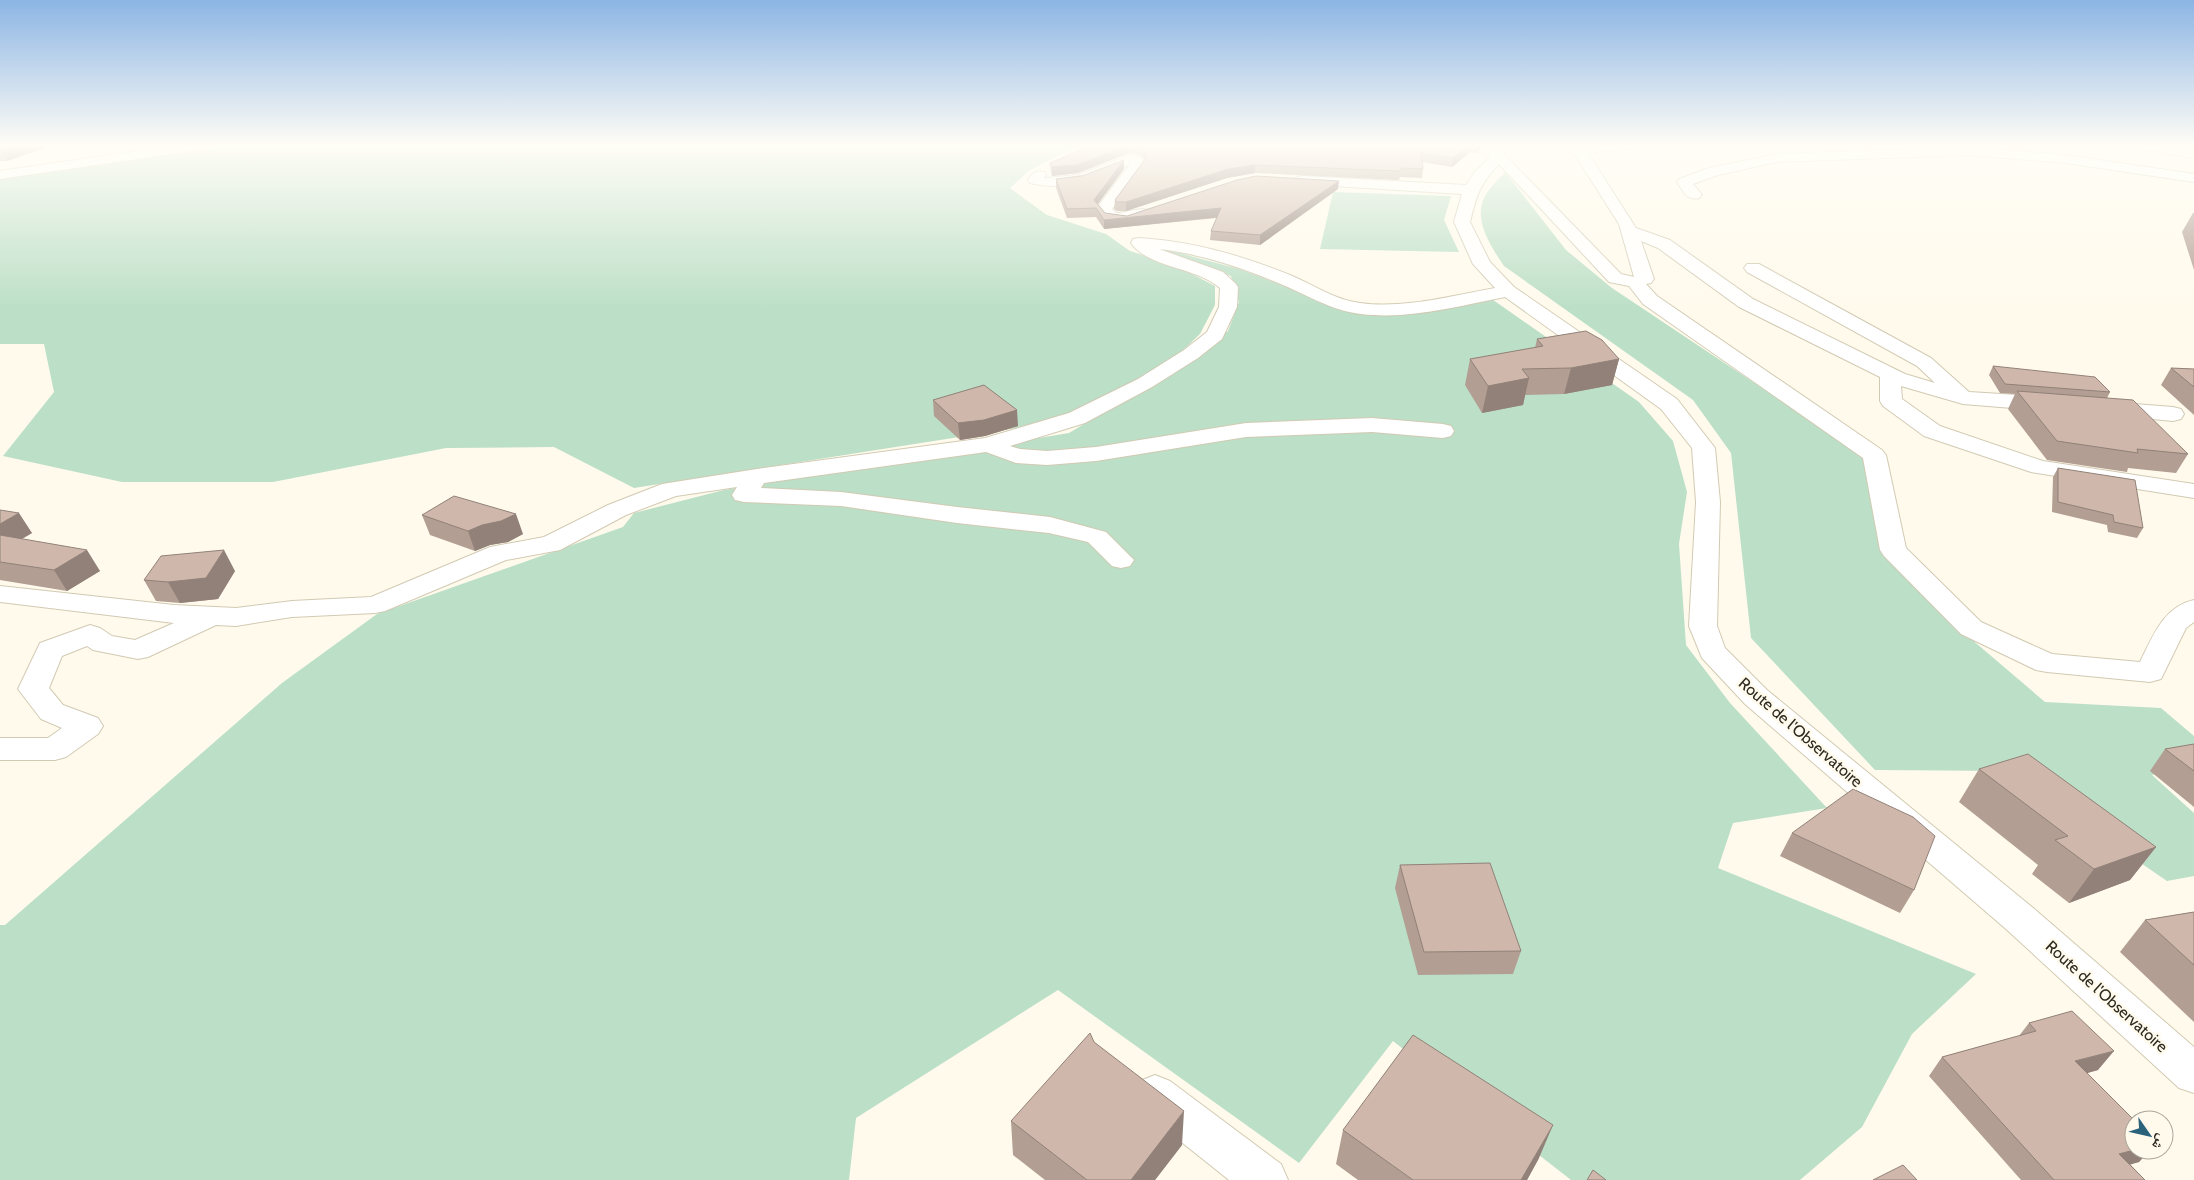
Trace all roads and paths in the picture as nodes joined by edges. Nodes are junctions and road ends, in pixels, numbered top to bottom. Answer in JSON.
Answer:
{"nodes":[{"id":1,"x":1111,"y":199,"type":"edge"},
{"id":2,"x":1468,"y":199,"type":"edge"},
{"id":3,"x":1541,"y":199,"type":"edge"},
{"id":4,"x":1611,"y":199,"type":"edge"},
{"id":5,"x":1156,"y":209,"type":"edge"},
{"id":6,"x":1630,"y":232,"type":"junction"},
{"id":7,"x":1753,"y":268,"type":"dead end"},
{"id":8,"x":1635,"y":282,"type":"junction"},
{"id":9,"x":1508,"y":291,"type":"junction"},
{"id":10,"x":1890,"y":374,"type":"junction"},
{"id":11,"x":1964,"y":398,"type":"junction"},
{"id":12,"x":2173,"y":414,"type":"dead end"},
{"id":13,"x":1443,"y":431,"type":"dead end"},
{"id":14,"x":988,"y":445,"type":"junction"},
{"id":15,"x":757,"y":476,"type":"junction"},
{"id":16,"x":2194,"y":491,"type":"edge"},
{"id":17,"x":1121,"y":560,"type":"dead end"},
{"id":18,"x":0,"y":594,"type":"edge"},
{"id":19,"x":2194,"y":608,"type":"edge"},
{"id":20,"x":213,"y":616,"type":"junction"},
{"id":21,"x":0,"y":749,"type":"edge"},
{"id":22,"x":1126,"y":1073,"type":"edge"},
{"id":23,"x":2194,"y":1074,"type":"edge"},
{"id":24,"x":1265,"y":1180,"type":"edge"}],
"edges":[{"from":1,"to":5,"type":"street"},
{"from":2,"to":9,"type":"street","name":"Route de l'Observatoire"},
{"from":3,"to":8,"type":"street"},
{"from":4,"to":6,"type":"street"},
{"from":6,"to":8,"type":"street"},
{"from":6,"to":10,"type":"street"},
{"from":7,"to":11,"type":"street"},
{"from":8,"to":19,"type":"street"},
{"from":9,"to":14,"type":"street"},
{"from":9,"to":23,"type":"street","name":"Route de l'Observatoire"},
{"from":10,"to":11,"type":"street"},
{"from":10,"to":16,"type":"street"},
{"from":11,"to":12,"type":"street"},
{"from":13,"to":14,"type":"street"},
{"from":14,"to":15,"type":"street"},
{"from":15,"to":17,"type":"street"},
{"from":15,"to":20,"type":"street"},
{"from":18,"to":20,"type":"street"},
{"from":20,"to":21,"type":"street"},
{"from":22,"to":24,"type":"street"}]}
